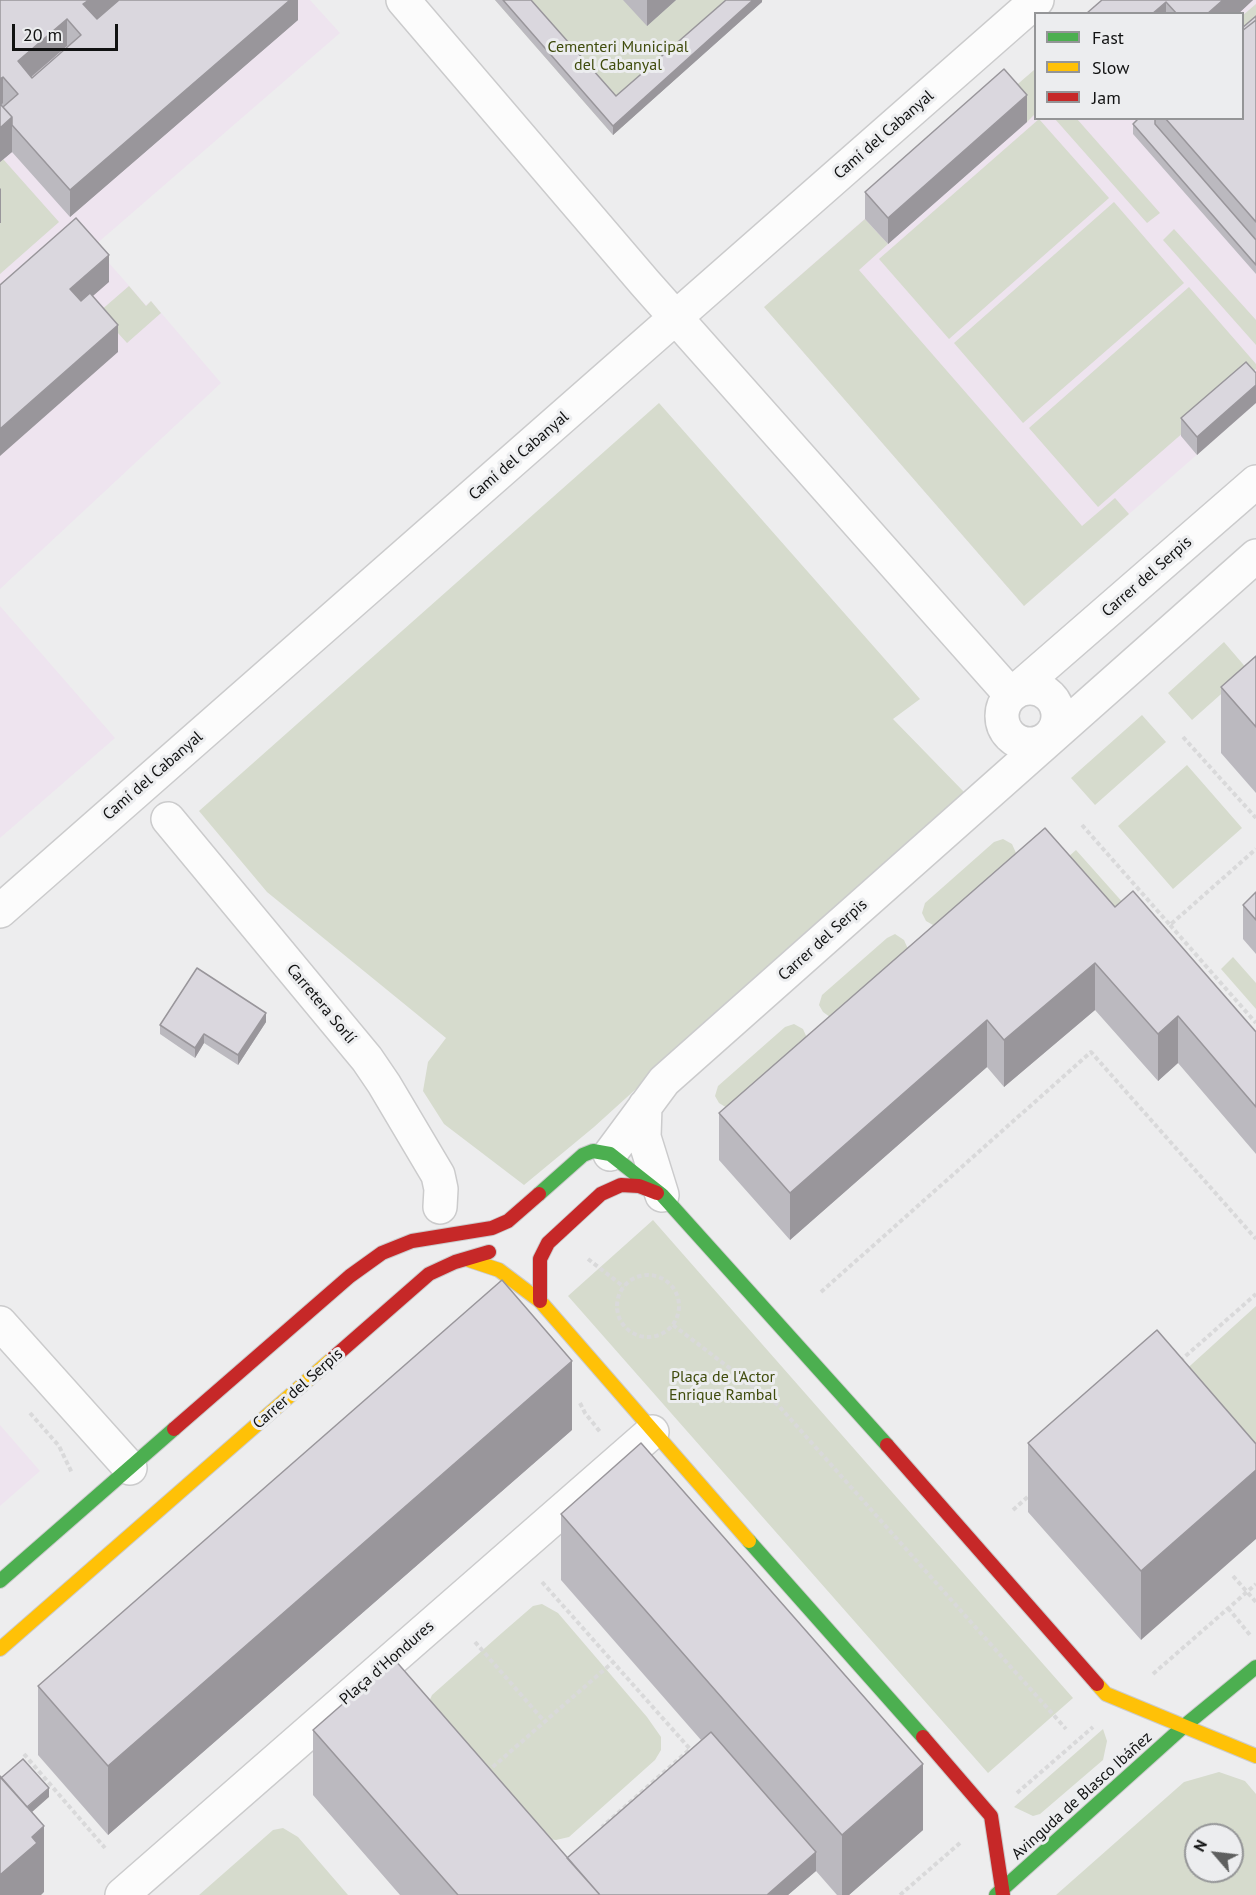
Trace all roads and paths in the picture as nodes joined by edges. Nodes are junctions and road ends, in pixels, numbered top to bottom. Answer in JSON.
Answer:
{"nodes":[{"id":1,"x":403,"y":0,"type":"edge"},
{"id":2,"x":1037,"y":0,"type":"edge"},
{"id":3,"x":676,"y":317,"type":"junction"},
{"id":4,"x":1256,"y":482,"type":"edge"},
{"id":5,"x":1256,"y":556,"type":"edge"},
{"id":6,"x":1011,"y":695,"type":"junction"},
{"id":7,"x":1183,"y":737,"type":"dead end"},
{"id":8,"x":1048,"y":738,"type":"junction"},
{"id":9,"x":1256,"y":818,"type":"edge"},
{"id":10,"x":168,"y":819,"type":"dead end"},
{"id":11,"x":1082,"y":825,"type":"dead end"},
{"id":12,"x":1256,"y":849,"type":"edge"},
{"id":13,"x":0,"y":911,"type":"edge"},
{"id":14,"x":1170,"y":925,"type":"junction"},
{"id":15,"x":1256,"y":1023,"type":"edge"},
{"id":16,"x":645,"y":1106,"type":"junction"},
{"id":17,"x":604,"y":1162,"type":"junction"},
{"id":18,"x":662,"y":1195,"type":"junction"},
{"id":19,"x":440,"y":1207,"type":"dead end"},
{"id":20,"x":1256,"y":1239,"type":"edge"},
{"id":21,"x":502,"y":1246,"type":"dead end"},
{"id":22,"x":588,"y":1259,"type":"dead end"},
{"id":23,"x":469,"y":1260,"type":"junction"},
{"id":24,"x":624,"y":1287,"type":"junction"},
{"id":25,"x":821,"y":1292,"type":"dead end"},
{"id":26,"x":1256,"y":1294,"type":"edge"},
{"id":27,"x":540,"y":1302,"type":"junction"},
{"id":28,"x":0,"y":1323,"type":"edge"},
{"id":29,"x":673,"y":1325,"type":"junction"},
{"id":30,"x":1174,"y":1367,"type":"edge"},
{"id":31,"x":577,"y":1396,"type":"dead end"},
{"id":32,"x":22,"y":1404,"type":"dead end"},
{"id":33,"x":652,"y":1432,"type":"junction"},
{"id":34,"x":606,"y":1439,"type":"dead end"},
{"id":35,"x":130,"y":1468,"type":"junction"},
{"id":36,"x":75,"y":1481,"type":"dead end"},
{"id":37,"x":1038,"y":1488,"type":"edge"},
{"id":38,"x":1012,"y":1510,"type":"dead end"},
{"id":39,"x":1233,"y":1576,"type":"dead end"},
{"id":40,"x":0,"y":1581,"type":"edge"},
{"id":41,"x":542,"y":1582,"type":"dead end"},
{"id":42,"x":1256,"y":1584,"type":"edge"},
{"id":43,"x":1247,"y":1592,"type":"junction"},
{"id":44,"x":1256,"y":1602,"type":"edge"},
{"id":45,"x":1228,"y":1608,"type":"junction"},
{"id":46,"x":1252,"y":1637,"type":"dead end"},
{"id":47,"x":475,"y":1642,"type":"dead end"},
{"id":48,"x":0,"y":1649,"type":"edge"},
{"id":49,"x":613,"y":1662,"type":"junction"},
{"id":50,"x":1256,"y":1666,"type":"edge"},
{"id":51,"x":1152,"y":1675,"type":"dead end"},
{"id":52,"x":544,"y":1721,"type":"junction"},
{"id":53,"x":1098,"y":1722,"type":"dead end"},
{"id":54,"x":1183,"y":1727,"type":"junction"},
{"id":55,"x":1066,"y":1729,"type":"dead end"},
{"id":56,"x":24,"y":1754,"type":"dead end"},
{"id":57,"x":1256,"y":1755,"type":"edge"},
{"id":58,"x":485,"y":1773,"type":"edge"},
{"id":59,"x":1009,"y":1800,"type":"dead end"},
{"id":60,"x":600,"y":1829,"type":"edge"},
{"id":61,"x":964,"y":1839,"type":"dead end"},
{"id":62,"x":105,"y":1848,"type":"dead end"},
{"id":63,"x":1000,"y":1893,"type":"edge"},
{"id":64,"x":122,"y":1895,"type":"edge"},
{"id":65,"x":900,"y":1895,"type":"edge"}],
"edges":[{"from":1,"to":3,"type":"street"},
{"from":2,"to":3,"type":"street","name":"Camí del Cabanyal"},
{"from":3,"to":6,"type":"street"},
{"from":3,"to":13,"type":"street","name":"Camí del Cabanyal"},
{"from":4,"to":6,"type":"street","name":"Carrer del Serpis"},
{"from":5,"to":8,"type":"street","name":"Carrer del Serpis"},
{"from":6,"to":8,"type":"street","name":"Carrer del Serpis"},
{"from":7,"to":9,"type":"path"},
{"from":8,"to":16,"type":"street","name":"Carrer del Serpis"},
{"from":10,"to":19,"type":"street","name":"Carretera Sorlí"},
{"from":11,"to":14,"type":"path"},
{"from":12,"to":14,"type":"path"},
{"from":14,"to":15,"type":"path"},
{"from":16,"to":17,"type":"street","name":"Carrer del Serpis"},
{"from":16,"to":18,"type":"street"},
{"from":17,"to":18,"type":"street"},
{"from":17,"to":35,"type":"street"},
{"from":18,"to":27,"type":"street"},
{"from":18,"to":54,"type":"street"},
{"from":20,"to":25,"type":"path"},
{"from":21,"to":23,"type":"street","name":"Carrer del Serpis"},
{"from":22,"to":24,"type":"path"},
{"from":23,"to":27,"type":"street"},
{"from":23,"to":48,"type":"street","name":"Carrer del Serpis"},
{"from":24,"to":29,"type":"path"},
{"from":24,"to":29,"type":"path"},
{"from":26,"to":30,"type":"path"},
{"from":27,"to":33,"type":"street"},
{"from":28,"to":35,"type":"street"},
{"from":29,"to":55,"type":"path"},
{"from":31,"to":34,"type":"path"},
{"from":32,"to":36,"type":"path"},
{"from":33,"to":63,"type":"street"},
{"from":33,"to":64,"type":"street","name":"Plaça d'Hondures"},
{"from":35,"to":40,"type":"street"},
{"from":37,"to":38,"type":"path"},
{"from":39,"to":43,"type":"path"},
{"from":41,"to":49,"type":"path"},
{"from":42,"to":43,"type":"path"},
{"from":43,"to":44,"type":"path"},
{"from":43,"to":45,"type":"path"},
{"from":45,"to":46,"type":"path"},
{"from":45,"to":51,"type":"path"},
{"from":47,"to":52,"type":"path"},
{"from":49,"to":52,"type":"path"},
{"from":49,"to":60,"type":"path"},
{"from":50,"to":54,"type":"street","name":"Avinguda de Blasco Ibáñez"},
{"from":52,"to":58,"type":"path"},
{"from":53,"to":59,"type":"path"},
{"from":54,"to":57,"type":"street"},
{"from":54,"to":63,"type":"street","name":"Avinguda de Blasco Ibáñez"},
{"from":56,"to":62,"type":"path"},
{"from":61,"to":65,"type":"path"}]}
